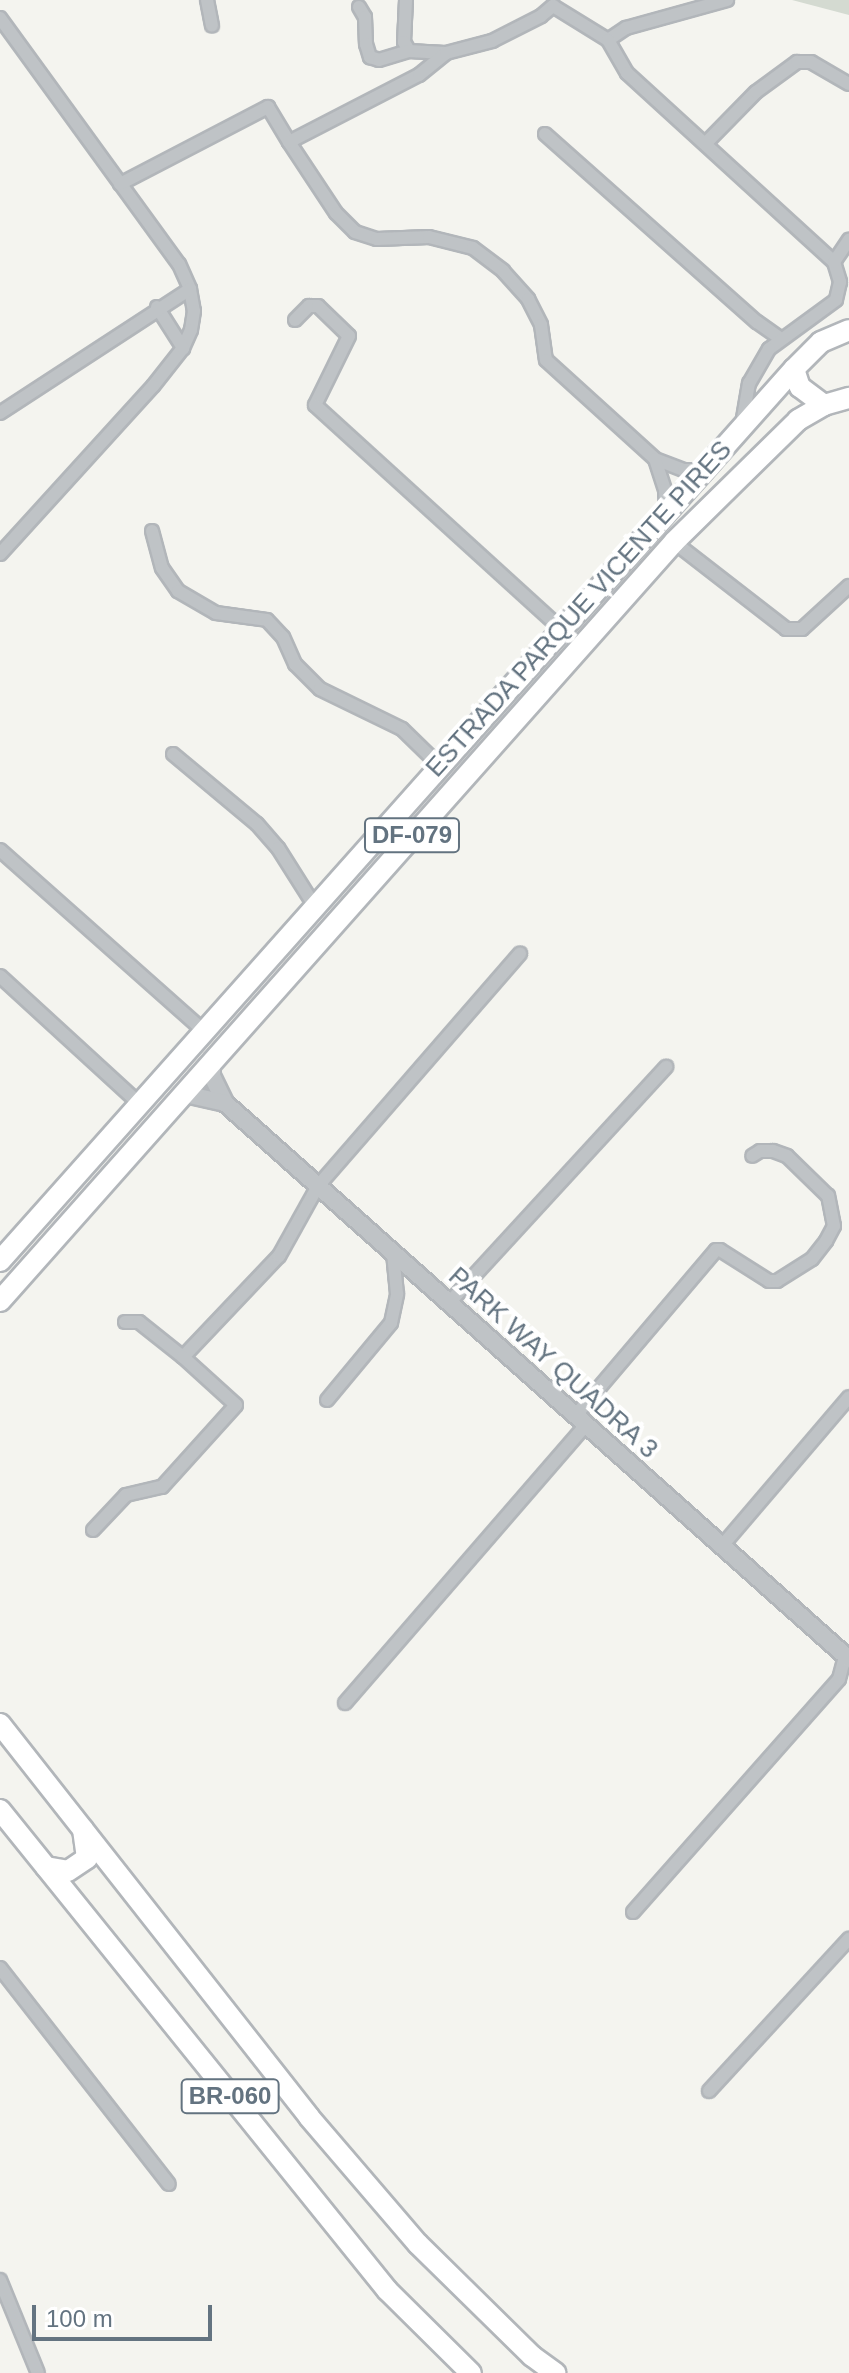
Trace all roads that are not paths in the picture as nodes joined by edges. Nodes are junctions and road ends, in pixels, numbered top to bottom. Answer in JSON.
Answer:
{"nodes":[{"id":1,"x":207,"y":0,"type":"edge"},
{"id":2,"x":406,"y":0,"type":"edge"},
{"id":3,"x":727,"y":0,"type":"edge"},
{"id":4,"x":552,"y":3,"type":"edge"},
{"id":5,"x":359,"y":7,"type":"dead end"},
{"id":6,"x":0,"y":18,"type":"edge"},
{"id":7,"x":212,"y":26,"type":"dead end"},
{"id":8,"x":608,"y":40,"type":"junction"},
{"id":9,"x":409,"y":51,"type":"junction"},
{"id":10,"x":446,"y":53,"type":"junction"},
{"id":11,"x":849,"y":84,"type":"edge"},
{"id":12,"x":545,"y":134,"type":"dead end"},
{"id":13,"x":289,"y":142,"type":"junction"},
{"id":14,"x":706,"y":143,"type":"junction"},
{"id":15,"x":120,"y":184,"type":"junction"},
{"id":16,"x":849,"y":240,"type":"edge"},
{"id":17,"x":834,"y":262,"type":"junction"},
{"id":18,"x":190,"y":289,"type":"junction"},
{"id":19,"x":157,"y":307,"type":"junction"},
{"id":20,"x":295,"y":320,"type":"dead end"},
{"id":21,"x":849,"y":330,"type":"edge"},
{"id":22,"x":780,"y":338,"type":"junction"},
{"id":23,"x":183,"y":348,"type":"junction"},
{"id":24,"x":794,"y":369,"type":"junction"},
{"id":25,"x":849,"y":398,"type":"edge"},
{"id":26,"x":824,"y":405,"type":"junction"},
{"id":27,"x":0,"y":413,"type":"edge"},
{"id":28,"x":741,"y":427,"type":"junction"},
{"id":29,"x":655,"y":459,"type":"junction"},
{"id":30,"x":704,"y":470,"type":"junction"},
{"id":31,"x":666,"y":511,"type":"junction"},
{"id":32,"x":152,"y":531,"type":"dead end"},
{"id":33,"x":674,"y":542,"type":"junction"},
{"id":34,"x":0,"y":554,"type":"edge"},
{"id":35,"x":849,"y":586,"type":"edge"},
{"id":36,"x":561,"y":629,"type":"junction"},
{"id":37,"x":173,"y":754,"type":"dead end"},
{"id":38,"x":440,"y":766,"type":"junction"},
{"id":39,"x":402,"y":806,"type":"junction"},
{"id":40,"x":424,"y":822,"type":"junction"},
{"id":41,"x":0,"y":850,"type":"edge"},
{"id":42,"x":314,"y":905,"type":"junction"},
{"id":43,"x":520,"y":954,"type":"dead end"},
{"id":44,"x":0,"y":976,"type":"edge"},
{"id":45,"x":206,"y":1033,"type":"junction"},
{"id":46,"x":212,"y":1060,"type":"junction"},
{"id":47,"x":666,"y":1067,"type":"dead end"},
{"id":48,"x":185,"y":1094,"type":"junction"},
{"id":49,"x":225,"y":1103,"type":"junction"},
{"id":50,"x":141,"y":1105,"type":"junction"},
{"id":51,"x":752,"y":1156,"type":"dead end"},
{"id":52,"x":318,"y":1186,"type":"junction"},
{"id":53,"x":393,"y":1253,"type":"junction"},
{"id":54,"x":0,"y":1261,"type":"edge"},
{"id":55,"x":0,"y":1301,"type":"edge"},
{"id":56,"x":449,"y":1303,"type":"junction"},
{"id":57,"x":125,"y":1322,"type":"dead end"},
{"id":58,"x":183,"y":1357,"type":"junction"},
{"id":59,"x":849,"y":1397,"type":"edge"},
{"id":60,"x":327,"y":1400,"type":"dead end"},
{"id":61,"x":581,"y":1420,"type":"junction"},
{"id":62,"x":93,"y":1530,"type":"dead end"},
{"id":63,"x":721,"y":1547,"type":"junction"},
{"id":64,"x":847,"y":1658,"type":"edge"},
{"id":65,"x":844,"y":1677,"type":"edge"},
{"id":66,"x":345,"y":1703,"type":"dead end"},
{"id":67,"x":0,"y":1724,"type":"edge"},
{"id":68,"x":0,"y":1810,"type":"edge"},
{"id":69,"x":83,"y":1829,"type":"junction"},
{"id":70,"x":46,"y":1867,"type":"junction"},
{"id":71,"x":633,"y":1912,"type":"dead end"},
{"id":72,"x":849,"y":1939,"type":"edge"},
{"id":73,"x":0,"y":1968,"type":"edge"},
{"id":74,"x":709,"y":2091,"type":"dead end"},
{"id":75,"x":169,"y":2184,"type":"dead end"},
{"id":76,"x":0,"y":2280,"type":"edge"},
{"id":77,"x":38,"y":2373,"type":"edge"},
{"id":78,"x":471,"y":2373,"type":"edge"},
{"id":79,"x":555,"y":2373,"type":"edge"}],
"edges":[{"from":1,"to":7,"type":"street"},
{"from":2,"to":9,"type":"street"},
{"from":3,"to":8,"type":"street"},
{"from":4,"to":8,"type":"street"},
{"from":4,"to":10,"type":"street"},
{"from":5,"to":9,"type":"street"},
{"from":6,"to":15,"type":"street"},
{"from":8,"to":14,"type":"street"},
{"from":9,"to":10,"type":"street"},
{"from":10,"to":13,"type":"street"},
{"from":11,"to":14,"type":"street"},
{"from":12,"to":22,"type":"street"},
{"from":13,"to":15,"type":"street"},
{"from":13,"to":29,"type":"street"},
{"from":14,"to":17,"type":"street"},
{"from":15,"to":18,"type":"street"},
{"from":16,"to":17,"type":"street"},
{"from":17,"to":22,"type":"street"},
{"from":18,"to":19,"type":"street"},
{"from":18,"to":23,"type":"street"},
{"from":19,"to":23,"type":"street"},
{"from":19,"to":27,"type":"street"},
{"from":20,"to":36,"type":"street"},
{"from":21,"to":24,"type":"main road","name":"ESTRADA PARQUE VICENTE PIRES","number":"DF-079"},
{"from":22,"to":28,"type":"street"},
{"from":23,"to":34,"type":"street"},
{"from":24,"to":26,"type":"main road"},
{"from":24,"to":28,"type":"main road","name":"ESTRADA PARQUE VICENTE PIRES","number":"DF-079"},
{"from":25,"to":26,"type":"main road","name":"ESTRADA PARQUE VICENTE PIRES","number":"DF-079"},
{"from":26,"to":33,"type":"main road","name":"ESTRADA PARQUE VICENTE PIRES","number":"DF-079"},
{"from":28,"to":30,"type":"main road","name":"ESTRADA PARQUE VICENTE PIRES","number":"DF-079"},
{"from":29,"to":30,"type":"street"},
{"from":29,"to":31,"type":"street"},
{"from":30,"to":31,"type":"main road","name":"ESTRADA PARQUE VICENTE PIRES","number":"DF-079"},
{"from":31,"to":36,"type":"main road","name":"ESTRADA PARQUE VICENTE PIRES","number":"DF-079"},
{"from":32,"to":38,"type":"street"},
{"from":33,"to":35,"type":"street"},
{"from":33,"to":40,"type":"main road","name":"ESTRADA PARQUE VICENTE PIRES","number":"DF-079"},
{"from":36,"to":38,"type":"main road","name":"ESTRADA PARQUE VICENTE PIRES","number":"DF-079"},
{"from":37,"to":42,"type":"street"},
{"from":38,"to":39,"type":"main road","name":"ESTRADA PARQUE VICENTE PIRES","number":"DF-079"},
{"from":39,"to":40,"type":"main road"},
{"from":39,"to":42,"type":"main road","name":"ESTRADA PARQUE VICENTE PIRES","number":"DF-079"},
{"from":40,"to":46,"type":"main road","name":"ESTRADA PARQUE VICENTE PIRES","number":"DF-079"},
{"from":41,"to":45,"type":"street"},
{"from":42,"to":45,"type":"main road","name":"ESTRADA PARQUE VICENTE PIRES","number":"DF-079"},
{"from":43,"to":52,"type":"street"},
{"from":44,"to":50,"type":"street"},
{"from":45,"to":50,"type":"main road","name":"ESTRADA PARQUE VICENTE PIRES","number":"DF-079"},
{"from":46,"to":48,"type":"main road","name":"ESTRADA PARQUE VICENTE PIRES","number":"DF-079"},
{"from":46,"to":49,"type":"street","name":"PARK WAY QUADRA 3"},
{"from":47,"to":56,"type":"street"},
{"from":48,"to":49,"type":"street","name":"PARK WAY QUADRA 3"},
{"from":48,"to":55,"type":"main road","name":"ESTRADA PARQUE VICENTE PIRES","number":"DF-079"},
{"from":49,"to":52,"type":"street","name":"PARK WAY QUADRA 3"},
{"from":50,"to":54,"type":"main road","name":"ESTRADA PARQUE VICENTE PIRES","number":"DF-079"},
{"from":51,"to":61,"type":"street"},
{"from":52,"to":53,"type":"street","name":"PARK WAY QUADRA 3"},
{"from":52,"to":58,"type":"street"},
{"from":53,"to":56,"type":"street","name":"PARK WAY QUADRA 3"},
{"from":53,"to":60,"type":"street"},
{"from":56,"to":61,"type":"street","name":"PARK WAY QUADRA 3"},
{"from":57,"to":58,"type":"street"},
{"from":58,"to":62,"type":"street"},
{"from":59,"to":63,"type":"street"},
{"from":61,"to":63,"type":"street","name":"PARK WAY QUADRA 3"},
{"from":61,"to":66,"type":"street"},
{"from":63,"to":64,"type":"street","name":"PARK WAY QUADRA 3"},
{"from":64,"to":65,"type":"street"},
{"from":65,"to":71,"type":"street"},
{"from":67,"to":69,"type":"main road","number":"BR-060"},
{"from":68,"to":70,"type":"main road","number":"BR-060"},
{"from":69,"to":70,"type":"main road"},
{"from":69,"to":79,"type":"main road","number":"BR-060"},
{"from":70,"to":78,"type":"main road","number":"BR-060"},
{"from":72,"to":74,"type":"street"},
{"from":73,"to":75,"type":"street"},
{"from":76,"to":77,"type":"street"}]}
